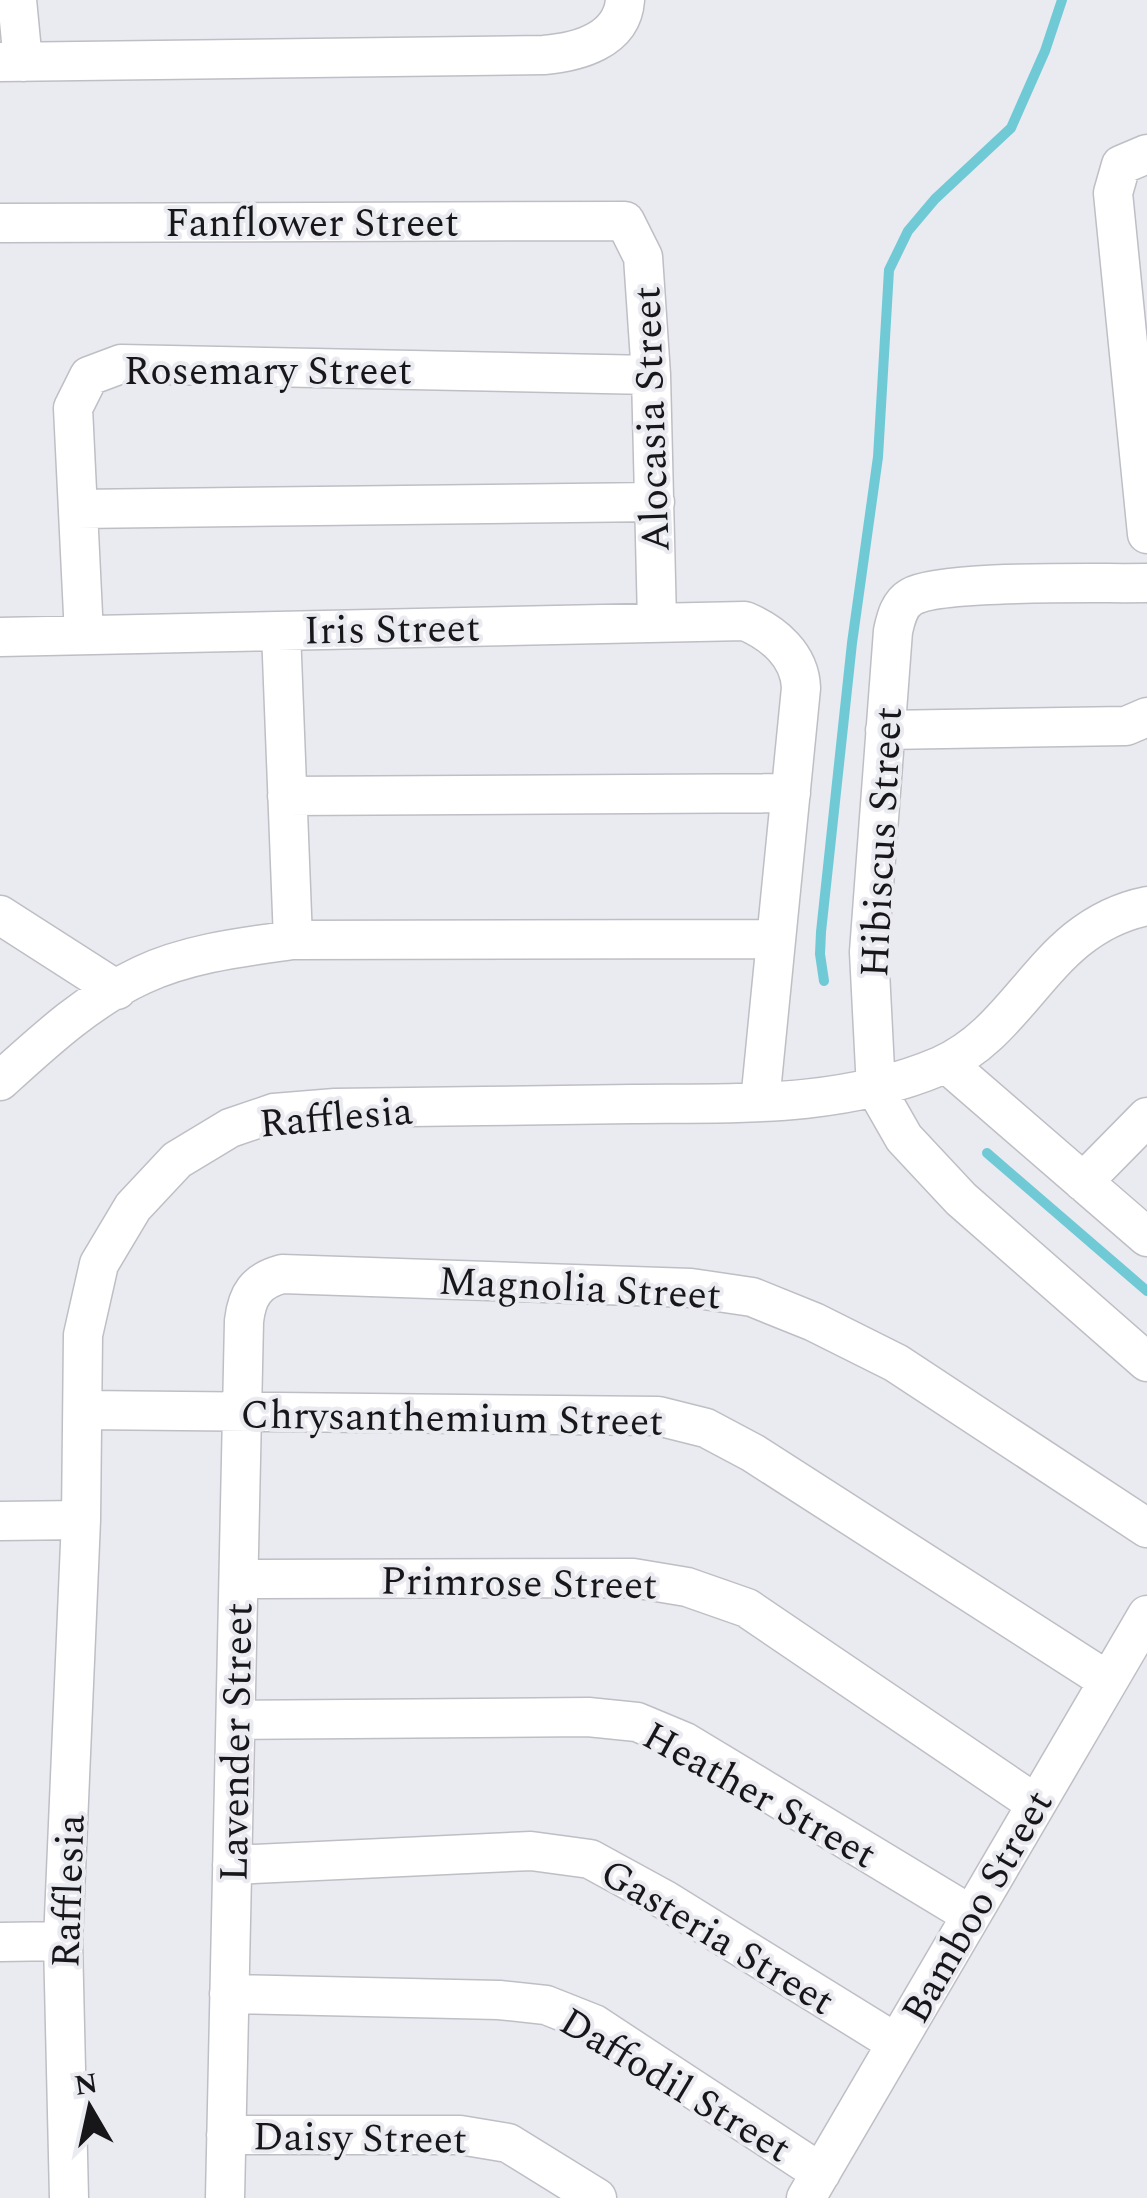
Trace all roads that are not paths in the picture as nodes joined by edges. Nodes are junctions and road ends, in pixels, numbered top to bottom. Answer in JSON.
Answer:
{"nodes":[{"id":1,"x":17,"y":0,"type":"edge"},
{"id":2,"x":625,"y":0,"type":"edge"},
{"id":3,"x":12,"y":62,"type":"edge"},
{"id":4,"x":1147,"y":154,"type":"edge"},
{"id":5,"x":625,"y":221,"type":"joint"},
{"id":6,"x":0,"y":223,"type":"edge"},
{"id":7,"x":651,"y":375,"type":"junction"},
{"id":8,"x":654,"y":502,"type":"junction"},
{"id":9,"x":78,"y":508,"type":"junction"},
{"id":10,"x":1147,"y":534,"type":"edge"},
{"id":11,"x":1147,"y":583,"type":"edge"},
{"id":12,"x":656,"y":622,"type":"junction"},
{"id":13,"x":280,"y":631,"type":"junction"},
{"id":14,"x":84,"y":634,"type":"junction"},
{"id":15,"x":0,"y":637,"type":"edge"},
{"id":16,"x":1147,"y":717,"type":"edge"},
{"id":17,"x":886,"y":730,"type":"junction"},
{"id":18,"x":790,"y":793,"type":"junction"},
{"id":19,"x":288,"y":796,"type":"junction"},
{"id":20,"x":1147,"y":906,"type":"edge"},
{"id":21,"x":0,"y":915,"type":"edge"},
{"id":22,"x":776,"y":939,"type":"junction"},
{"id":23,"x":293,"y":940,"type":"junction"},
{"id":24,"x":117,"y":990,"type":"junction"},
{"id":25,"x":946,"y":1063,"type":"junction"},
{"id":26,"x":0,"y":1081,"type":"edge"},
{"id":27,"x":876,"y":1089,"type":"junction"},
{"id":28,"x":760,"y":1102,"type":"junction"},
{"id":29,"x":1147,"y":1117,"type":"edge"},
{"id":30,"x":1083,"y":1182,"type":"junction"},
{"id":31,"x":1147,"y":1237,"type":"edge"},
{"id":32,"x":254,"y":1288,"type":"joint"},
{"id":33,"x":1147,"y":1362,"type":"edge"},
{"id":34,"x":82,"y":1410,"type":"junction"},
{"id":35,"x":242,"y":1412,"type":"junction"},
{"id":36,"x":81,"y":1520,"type":"junction"},
{"id":37,"x":0,"y":1521,"type":"edge"},
{"id":38,"x":1147,"y":1528,"type":"edge"},
{"id":39,"x":239,"y":1579,"type":"junction"},
{"id":40,"x":1147,"y":1614,"type":"edge"},
{"id":41,"x":1108,"y":1681,"type":"junction"},
{"id":42,"x":236,"y":1720,"type":"junction"},
{"id":43,"x":1036,"y":1804,"type":"junction"},
{"id":44,"x":232,"y":1865,"type":"junction"},
{"id":45,"x":971,"y":1915,"type":"junction"},
{"id":46,"x":63,"y":1941,"type":"junction"},
{"id":47,"x":0,"y":1942,"type":"edge"},
{"id":48,"x":229,"y":1994,"type":"junction"},
{"id":49,"x":896,"y":2043,"type":"junction"},
{"id":50,"x":226,"y":2135,"type":"junction"},
{"id":51,"x":813,"y":2185,"type":"edge"},
{"id":52,"x":70,"y":2198,"type":"edge"},
{"id":53,"x":225,"y":2198,"type":"edge"},
{"id":54,"x":598,"y":2198,"type":"edge"}],
"edges":[{"from":1,"to":3,"type":"street"},
{"from":2,"to":3,"type":"street"},
{"from":4,"to":10,"type":"street"},
{"from":5,"to":6,"type":"street","name":"Fanflower Street"},
{"from":5,"to":7,"type":"street","name":"Alocasia Street"},
{"from":7,"to":8,"type":"street","name":"Alocasia Street"},
{"from":7,"to":9,"type":"street","name":"Rosemary Street"},
{"from":8,"to":9,"type":"street"},
{"from":8,"to":12,"type":"street","name":"Alocasia Street"},
{"from":9,"to":14,"type":"street","name":"Rosemary Street"},
{"from":11,"to":17,"type":"street","name":"Hibiscus Street"},
{"from":12,"to":13,"type":"street","name":"Iris Street"},
{"from":12,"to":18,"type":"street","name":"Iris Street"},
{"from":13,"to":14,"type":"street","name":"Iris Street"},
{"from":13,"to":19,"type":"street"},
{"from":14,"to":15,"type":"street","name":"Iris Street"},
{"from":16,"to":17,"type":"street"},
{"from":17,"to":27,"type":"street","name":"Hibiscus Street"},
{"from":18,"to":19,"type":"street"},
{"from":18,"to":22,"type":"street"},
{"from":19,"to":23,"type":"street"},
{"from":20,"to":25,"type":"street","name":"Rafflesia"},
{"from":21,"to":24,"type":"street"},
{"from":22,"to":23,"type":"street"},
{"from":22,"to":28,"type":"street"},
{"from":23,"to":24,"type":"street"},
{"from":24,"to":26,"type":"street"},
{"from":25,"to":27,"type":"street","name":"Rafflesia"},
{"from":25,"to":30,"type":"street"},
{"from":27,"to":28,"type":"street","name":"Rafflesia"},
{"from":27,"to":33,"type":"street"},
{"from":28,"to":34,"type":"street","name":"Rafflesia"},
{"from":29,"to":30,"type":"street"},
{"from":30,"to":31,"type":"street"},
{"from":32,"to":35,"type":"street","name":"Lavender Street"},
{"from":32,"to":38,"type":"street","name":"Magnolia Street"},
{"from":34,"to":35,"type":"street","name":"Chrysanthemium Street"},
{"from":34,"to":36,"type":"street","name":"Rafflesia"},
{"from":35,"to":39,"type":"street","name":"Lavender Street"},
{"from":35,"to":41,"type":"street","name":"Chrysanthemium Street"},
{"from":36,"to":37,"type":"street"},
{"from":36,"to":46,"type":"street","name":"Rafflesia"},
{"from":39,"to":42,"type":"street","name":"Lavender Street"},
{"from":39,"to":43,"type":"street","name":"Primrose Street"},
{"from":40,"to":41,"type":"street","name":"Bamboo Street"},
{"from":41,"to":43,"type":"street","name":"Bamboo Street"},
{"from":42,"to":44,"type":"street","name":"Lavender Street"},
{"from":42,"to":45,"type":"street","name":"Heather Street"},
{"from":43,"to":45,"type":"street","name":"Bamboo Street"},
{"from":44,"to":48,"type":"street","name":"Lavender Street"},
{"from":44,"to":49,"type":"street","name":"Gasteria Street"},
{"from":45,"to":49,"type":"street","name":"Bamboo Street"},
{"from":46,"to":47,"type":"street"},
{"from":46,"to":52,"type":"street","name":"Rafflesia"},
{"from":48,"to":50,"type":"street","name":"Lavender Street"},
{"from":48,"to":51,"type":"street","name":"Daffodil Street"},
{"from":49,"to":51,"type":"street","name":"Bamboo Street"},
{"from":50,"to":53,"type":"street","name":"Lavender Street"},
{"from":50,"to":54,"type":"street","name":"Daisy Street"}]}
